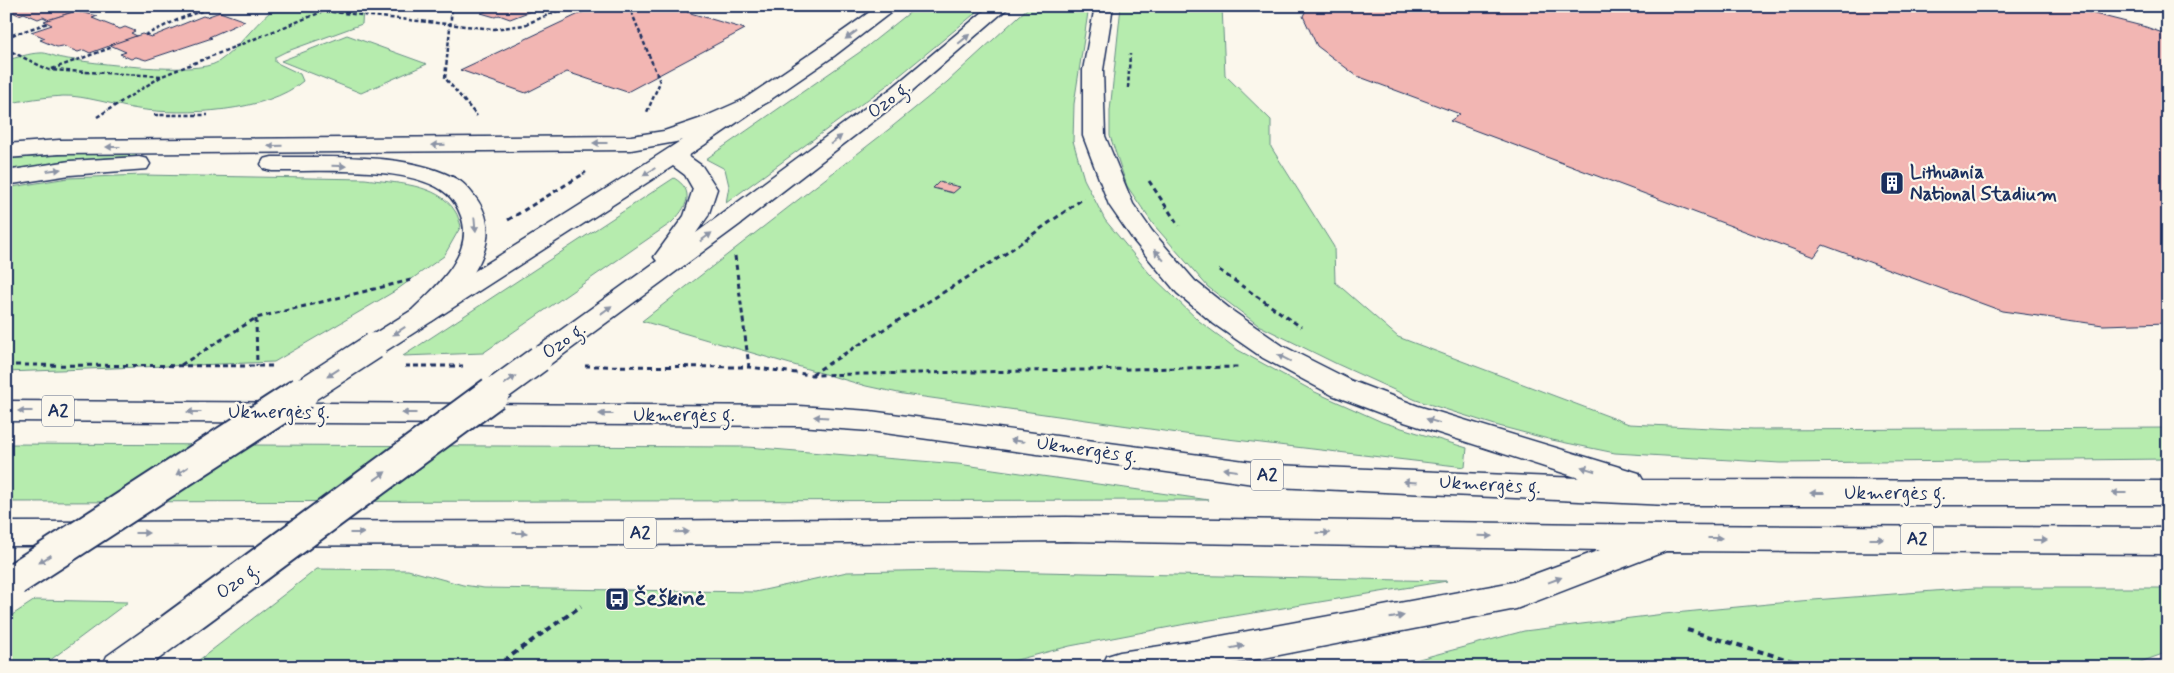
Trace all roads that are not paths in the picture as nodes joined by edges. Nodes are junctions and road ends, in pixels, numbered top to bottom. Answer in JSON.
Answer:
{"nodes":[{"id":1,"x":890,"y":6,"type":"edge"},
{"id":2,"x":1000,"y":6,"type":"edge"},
{"id":3,"x":1104,"y":6,"type":"edge"},
{"id":4,"x":763,"y":98,"type":"junction"},
{"id":5,"x":631,"y":144,"type":"junction"},
{"id":6,"x":6,"y":151,"type":"edge"},
{"id":7,"x":674,"y":156,"type":"junction"},
{"id":8,"x":6,"y":178,"type":"edge"},
{"id":9,"x":652,"y":276,"type":"junction"},
{"id":10,"x":424,"y":315,"type":"junction"},
{"id":11,"x":6,"y":411,"type":"edge"},
{"id":12,"x":1668,"y":493,"type":"junction"},
{"id":13,"x":2168,"y":493,"type":"edge"},
{"id":14,"x":6,"y":534,"type":"edge"},
{"id":15,"x":1666,"y":538,"type":"junction"},
{"id":16,"x":2168,"y":541,"type":"edge"},
{"id":17,"x":11,"y":582,"type":"edge"},
{"id":18,"x":1184,"y":661,"type":"edge"},
{"id":19,"x":120,"y":667,"type":"edge"},
{"id":20,"x":1120,"y":667,"type":"edge"}],
"edges":[{"from":1,"to":4,"type":"main road","one_way":true},
{"from":9,"to":2,"type":"main road","name":"Ozo g.","one_way":true},
{"from":12,"to":3,"type":"main road","one_way":true},
{"from":4,"to":5,"type":"main road"},
{"from":4,"to":7,"type":"main road"},
{"from":5,"to":6,"type":"main road","one_way":true},
{"from":5,"to":7,"type":"main road"},
{"from":7,"to":9,"type":"main road"},
{"from":7,"to":10,"type":"main road","one_way":true},
{"from":8,"to":10,"type":"main road","one_way":true},
{"from":19,"to":9,"type":"main road","name":"Ozo g.","one_way":true,"bridge":true},
{"from":10,"to":17,"type":"main road","one_way":true,"bridge":true},
{"from":12,"to":11,"type":"main road","name":"Ukmergės g.","number":"A2","one_way":true},
{"from":13,"to":12,"type":"main road","name":"Ukmergės g.","number":"A2","one_way":true},
{"from":14,"to":15,"type":"main road","number":"A2","one_way":true},
{"from":15,"to":16,"type":"main road","number":"A2","one_way":true},
{"from":18,"to":15,"type":"main road","one_way":true},
{"from":18,"to":20,"type":"main road"}]}
